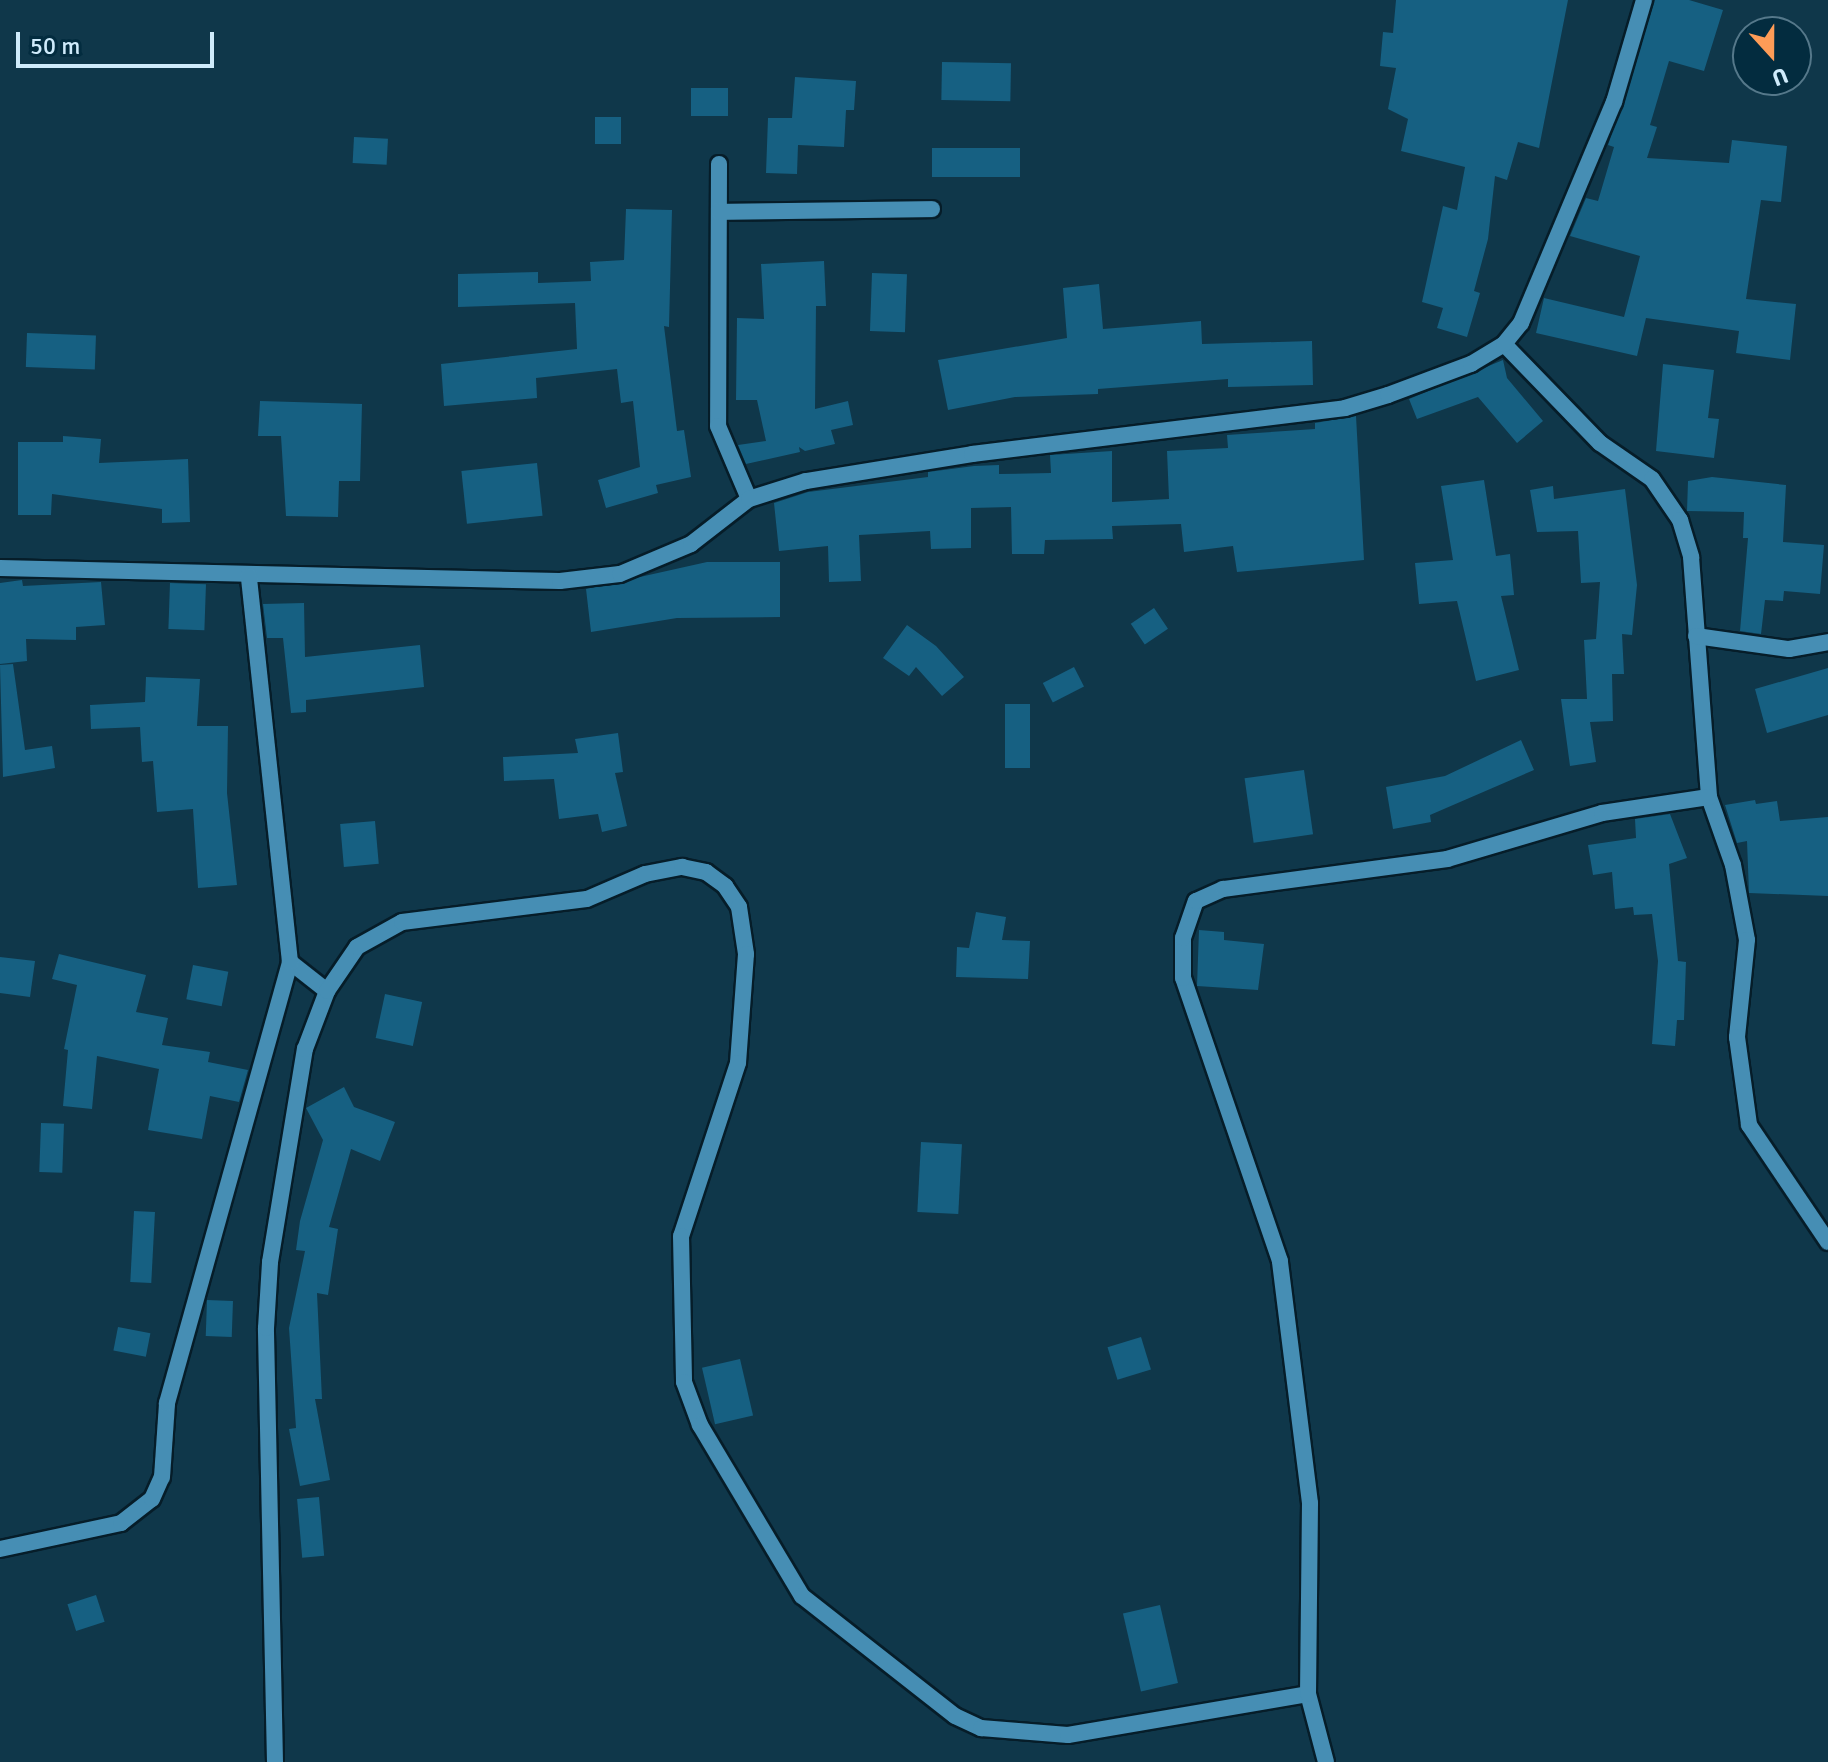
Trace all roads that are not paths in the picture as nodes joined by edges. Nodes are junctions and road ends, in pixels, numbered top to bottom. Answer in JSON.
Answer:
{"nodes":[{"id":1,"x":1644,"y":0,"type":"edge"},
{"id":2,"x":719,"y":164,"type":"dead end"},
{"id":3,"x":932,"y":209,"type":"dead end"},
{"id":4,"x":719,"y":212,"type":"junction"},
{"id":5,"x":1504,"y":344,"type":"junction"},
{"id":6,"x":749,"y":499,"type":"junction"},
{"id":7,"x":0,"y":568,"type":"edge"},
{"id":8,"x":249,"y":576,"type":"junction"},
{"id":9,"x":1696,"y":636,"type":"junction"},
{"id":10,"x":1828,"y":642,"type":"edge"},
{"id":11,"x":1709,"y":797,"type":"junction"},
{"id":12,"x":290,"y":962,"type":"junction"},
{"id":13,"x":327,"y":991,"type":"junction"},
{"id":14,"x":1828,"y":1242,"type":"edge"},
{"id":15,"x":0,"y":1549,"type":"edge"},
{"id":16,"x":1308,"y":1694,"type":"junction"},
{"id":17,"x":275,"y":1762,"type":"edge"},
{"id":18,"x":1326,"y":1762,"type":"edge"}],
"edges":[{"from":1,"to":5,"type":"street"},
{"from":2,"to":4,"type":"street"},
{"from":3,"to":4,"type":"street"},
{"from":4,"to":6,"type":"street"},
{"from":5,"to":6,"type":"street"},
{"from":5,"to":9,"type":"street"},
{"from":6,"to":8,"type":"street"},
{"from":7,"to":8,"type":"street"},
{"from":8,"to":12,"type":"street"},
{"from":9,"to":10,"type":"street"},
{"from":9,"to":11,"type":"street"},
{"from":11,"to":14,"type":"street"},
{"from":11,"to":16,"type":"street"},
{"from":12,"to":13,"type":"street"},
{"from":12,"to":15,"type":"street"},
{"from":13,"to":16,"type":"street"},
{"from":13,"to":17,"type":"street"},
{"from":16,"to":18,"type":"street"}]}
